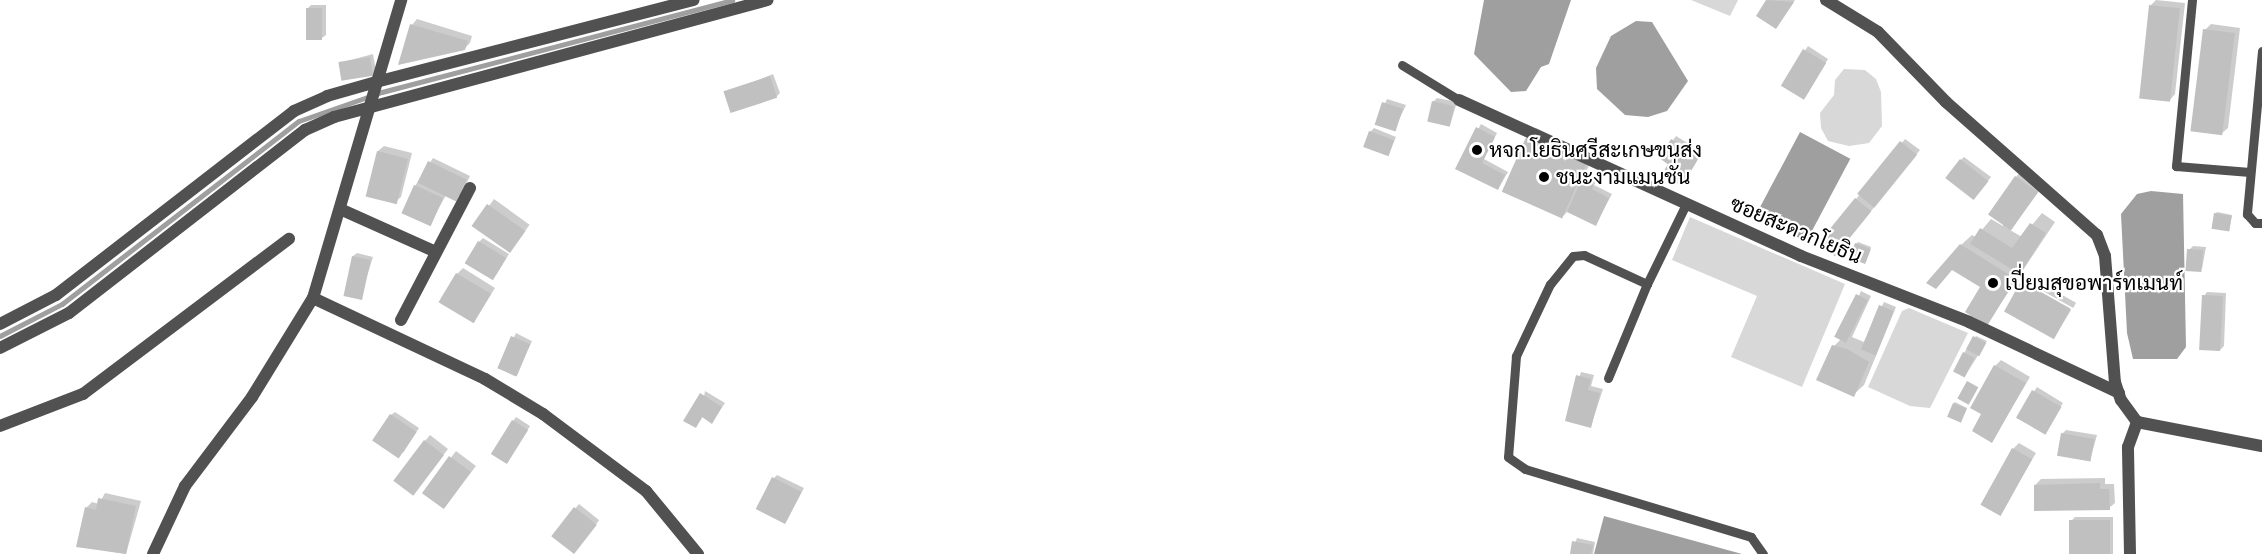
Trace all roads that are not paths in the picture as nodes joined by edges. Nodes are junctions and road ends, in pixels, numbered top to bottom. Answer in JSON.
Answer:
{"nodes":[{"id":1,"x":402,"y":0,"type":"edge"},
{"id":2,"x":694,"y":0,"type":"edge"},
{"id":3,"x":768,"y":0,"type":"edge"},
{"id":4,"x":1826,"y":0,"type":"edge"},
{"id":5,"x":2192,"y":0,"type":"edge"},
{"id":6,"x":2262,"y":51,"type":"edge"},
{"id":7,"x":1402,"y":66,"type":"dead end"},
{"id":8,"x":373,"y":95,"type":"junction"},
{"id":9,"x":1459,"y":100,"type":"joint"},
{"id":10,"x":2250,"y":172,"type":"junction"},
{"id":11,"x":470,"y":188,"type":"dead end"},
{"id":12,"x":1686,"y":204,"type":"junction"},
{"id":13,"x":340,"y":209,"type":"junction"},
{"id":14,"x":2262,"y":223,"type":"edge"},
{"id":15,"x":289,"y":239,"type":"dead end"},
{"id":16,"x":436,"y":252,"type":"junction"},
{"id":17,"x":1647,"y":284,"type":"junction"},
{"id":18,"x":313,"y":298,"type":"junction"},
{"id":19,"x":401,"y":320,"type":"dead end"},
{"id":20,"x":0,"y":324,"type":"edge"},
{"id":21,"x":0,"y":348,"type":"edge"},
{"id":22,"x":1608,"y":378,"type":"dead end"},
{"id":23,"x":2119,"y":393,"type":"junction"},
{"id":24,"x":2138,"y":422,"type":"junction"},
{"id":25,"x":0,"y":426,"type":"edge"},
{"id":26,"x":2262,"y":446,"type":"edge"},
{"id":27,"x":153,"y":554,"type":"edge"},
{"id":28,"x":698,"y":554,"type":"edge"},
{"id":29,"x":1763,"y":554,"type":"edge"},
{"id":30,"x":2130,"y":554,"type":"edge"}],
"edges":[{"from":1,"to":8,"type":"street"},
{"from":2,"to":8,"type":"street"},
{"from":3,"to":8,"type":"street"},
{"from":4,"to":23,"type":"street"},
{"from":5,"to":10,"type":"lane"},
{"from":6,"to":10,"type":"lane"},
{"from":7,"to":9,"type":"lane"},
{"from":8,"to":13,"type":"street"},
{"from":8,"to":20,"type":"street"},
{"from":8,"to":21,"type":"street"},
{"from":9,"to":12,"type":"street","name":"ซอยสะดวกโยธิน"},
{"from":10,"to":14,"type":"lane"},
{"from":11,"to":16,"type":"street"},
{"from":12,"to":17,"type":"lane"},
{"from":12,"to":23,"type":"street","name":"ซอยสะดวกโยธิน"},
{"from":13,"to":16,"type":"street"},
{"from":13,"to":18,"type":"street"},
{"from":15,"to":25,"type":"street"},
{"from":16,"to":19,"type":"street"},
{"from":17,"to":22,"type":"lane"},
{"from":17,"to":29,"type":"lane"},
{"from":18,"to":27,"type":"street"},
{"from":18,"to":28,"type":"street"},
{"from":23,"to":24,"type":"street"},
{"from":24,"to":26,"type":"street"},
{"from":24,"to":30,"type":"street"}]}
